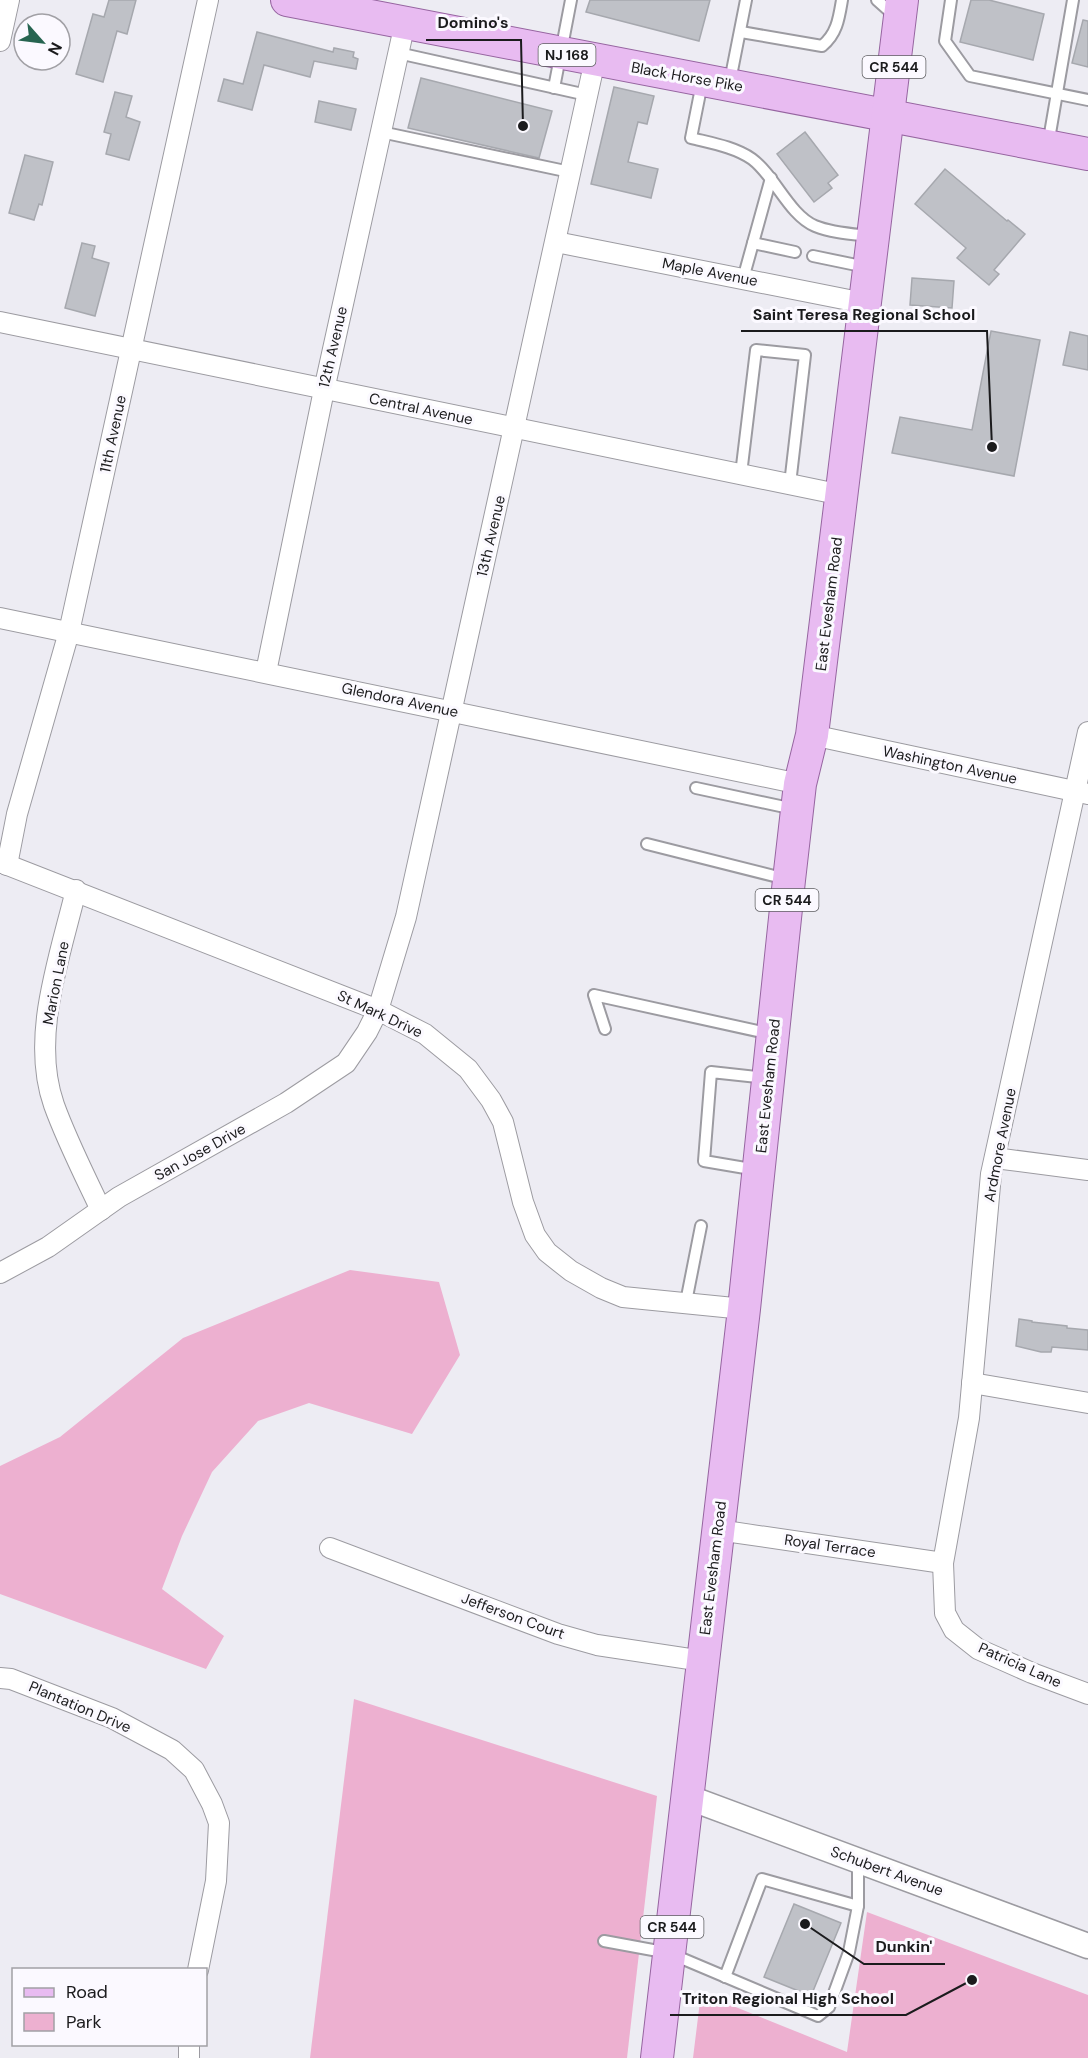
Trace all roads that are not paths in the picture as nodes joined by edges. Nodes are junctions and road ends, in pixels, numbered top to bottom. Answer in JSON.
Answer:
{"nodes":[{"id":1,"x":9,"y":0,"type":"edge"},
{"id":2,"x":208,"y":0,"type":"edge"},
{"id":3,"x":287,"y":0,"type":"edge"},
{"id":4,"x":571,"y":0,"type":"edge"},
{"id":5,"x":746,"y":0,"type":"edge"},
{"id":6,"x":842,"y":0,"type":"edge"},
{"id":7,"x":951,"y":0,"type":"edge"},
{"id":8,"x":1073,"y":0,"type":"edge"},
{"id":9,"x":893,"y":7,"type":"edge"},
{"id":10,"x":2,"y":21,"type":"edge"},
{"id":11,"x":405,"y":23,"type":"junction"},
{"id":12,"x":741,"y":32,"type":"junction"},
{"id":13,"x":0,"y":41,"type":"edge"},
{"id":14,"x":439,"y":46,"type":"junction"},
{"id":15,"x":398,"y":54,"type":"junction"},
{"id":16,"x":561,"y":54,"type":"junction"},
{"id":17,"x":595,"y":60,"type":"junction"},
{"id":18,"x":716,"y":82,"type":"junction"},
{"id":19,"x":554,"y":88,"type":"junction"},
{"id":20,"x":1056,"y":94,"type":"junction"},
{"id":21,"x":587,"y":95,"type":"junction"},
{"id":22,"x":1088,"y":100,"type":"edge"},
{"id":23,"x":888,"y":114,"type":"junction"},
{"id":24,"x":381,"y":132,"type":"junction"},
{"id":25,"x":1047,"y":147,"type":"junction"},
{"id":26,"x":1088,"y":154,"type":"edge"},
{"id":27,"x":570,"y":172,"type":"junction"},
{"id":28,"x":771,"y":178,"type":"junction"},
{"id":29,"x":872,"y":236,"type":"junction"},
{"id":30,"x":556,"y":242,"type":"junction"},
{"id":31,"x":753,"y":243,"type":"junction"},
{"id":32,"x":795,"y":252,"type":"dead end"},
{"id":33,"x":813,"y":256,"type":"dead end"},
{"id":34,"x":868,"y":268,"type":"junction"},
{"id":35,"x":743,"y":279,"type":"junction"},
{"id":36,"x":864,"y":303,"type":"junction"},
{"id":37,"x":0,"y":322,"type":"edge"},
{"id":38,"x":132,"y":350,"type":"junction"},
{"id":39,"x":324,"y":390,"type":"junction"},
{"id":40,"x":515,"y":429,"type":"junction"},
{"id":41,"x":741,"y":474,"type":"junction"},
{"id":42,"x":790,"y":484,"type":"junction"},
{"id":43,"x":842,"y":495,"type":"junction"},
{"id":44,"x":0,"y":618,"type":"edge"},
{"id":45,"x":69,"y":632,"type":"junction"},
{"id":46,"x":266,"y":672,"type":"junction"},
{"id":47,"x":452,"y":711,"type":"junction"},
{"id":48,"x":1088,"y":732,"type":"edge"},
{"id":49,"x":812,"y":735,"type":"junction"},
{"id":50,"x":696,"y":788,"type":"dead end"},
{"id":51,"x":1082,"y":793,"type":"edge"},
{"id":52,"x":799,"y":797,"type":"junction"},
{"id":53,"x":647,"y":844,"type":"dead end"},
{"id":54,"x":4,"y":863,"type":"edge"},
{"id":55,"x":789,"y":880,"type":"junction"},
{"id":56,"x":76,"y":890,"type":"junction"},
{"id":57,"x":378,"y":1010,"type":"junction"},
{"id":58,"x":605,"y":1029,"type":"dead end"},
{"id":59,"x":774,"y":1034,"type":"junction"},
{"id":60,"x":769,"y":1079,"type":"junction"},
{"id":61,"x":995,"y":1158,"type":"junction"},
{"id":62,"x":759,"y":1170,"type":"junction"},
{"id":63,"x":1088,"y":1170,"type":"edge"},
{"id":64,"x":101,"y":1210,"type":"junction"},
{"id":65,"x":702,"y":1226,"type":"dead end"},
{"id":66,"x":0,"y":1273,"type":"edge"},
{"id":67,"x":686,"y":1302,"type":"junction"},
{"id":68,"x":744,"y":1309,"type":"junction"},
{"id":69,"x":972,"y":1383,"type":"junction"},
{"id":70,"x":1088,"y":1403,"type":"edge"},
{"id":71,"x":718,"y":1530,"type":"junction"},
{"id":72,"x":330,"y":1548,"type":"dead end"},
{"id":73,"x":943,"y":1563,"type":"junction"},
{"id":74,"x":703,"y":1661,"type":"junction"},
{"id":75,"x":0,"y":1678,"type":"edge"},
{"id":76,"x":1088,"y":1694,"type":"edge"},
{"id":77,"x":687,"y":1797,"type":"junction"},
{"id":78,"x":858,"y":1861,"type":"junction"},
{"id":79,"x":858,"y":1906,"type":"junction"},
{"id":80,"x":604,"y":1941,"type":"dead end"},
{"id":81,"x":1088,"y":1946,"type":"edge"},
{"id":82,"x":669,"y":1953,"type":"junction"},
{"id":83,"x":198,"y":1968,"type":"edge"},
{"id":84,"x":725,"y":1977,"type":"junction"},
{"id":85,"x":657,"y":2058,"type":"edge"}],
"edges":[{"from":1,"to":10,"type":"street"},
{"from":2,"to":38,"type":"street","name":"11th Avenue"},
{"from":3,"to":11,"type":"main road","name":"Black Horse Pike","number":"NJ 168"},
{"from":4,"to":16,"type":"lane"},
{"from":5,"to":12,"type":"lane"},
{"from":6,"to":12,"type":"lane"},
{"from":7,"to":20,"type":"lane"},
{"from":8,"to":20,"type":"lane"},
{"from":9,"to":23,"type":"main road","number":"CR 544"},
{"from":10,"to":13,"type":"street"},
{"from":11,"to":14,"type":"main road","name":"Black Horse Pike","number":"NJ 168"},
{"from":11,"to":15,"type":"street","name":"12th Avenue"},
{"from":12,"to":18,"type":"lane"},
{"from":14,"to":15,"type":"lane"},
{"from":14,"to":16,"type":"main road","name":"Black Horse Pike","number":"NJ 168"},
{"from":14,"to":19,"type":"lane"},
{"from":15,"to":24,"type":"street","name":"12th Avenue"},
{"from":16,"to":17,"type":"main road","name":"Black Horse Pike","number":"NJ 168"},
{"from":16,"to":19,"type":"lane"},
{"from":17,"to":18,"type":"main road","name":"Black Horse Pike","number":"NJ 168"},
{"from":17,"to":21,"type":"street","name":"13th Avenue"},
{"from":18,"to":23,"type":"main road","name":"Black Horse Pike","number":"NJ 168"},
{"from":18,"to":28,"type":"lane"},
{"from":19,"to":21,"type":"lane"},
{"from":20,"to":22,"type":"lane"},
{"from":20,"to":25,"type":"lane"},
{"from":21,"to":27,"type":"street","name":"13th Avenue"},
{"from":23,"to":25,"type":"main road","name":"Black Horse Pike","number":"NJ 168"},
{"from":23,"to":29,"type":"main road","name":"East Evesham Road","number":"CR 544"},
{"from":24,"to":27,"type":"lane"},
{"from":24,"to":39,"type":"street","name":"12th Avenue"},
{"from":25,"to":26,"type":"main road","name":"Black Horse Pike","number":"NJ 168"},
{"from":27,"to":30,"type":"street","name":"13th Avenue"},
{"from":28,"to":29,"type":"lane"},
{"from":28,"to":31,"type":"lane"},
{"from":29,"to":34,"type":"main road","name":"East Evesham Road","number":"CR 544"},
{"from":30,"to":35,"type":"street","name":"Maple Avenue"},
{"from":30,"to":40,"type":"street","name":"13th Avenue"},
{"from":31,"to":32,"type":"lane"},
{"from":31,"to":35,"type":"lane"},
{"from":33,"to":34,"type":"lane"},
{"from":34,"to":36,"type":"main road","name":"East Evesham Road","number":"CR 544"},
{"from":35,"to":36,"type":"street","name":"Maple Avenue"},
{"from":36,"to":43,"type":"main road","name":"East Evesham Road","number":"CR 544"},
{"from":37,"to":38,"type":"street","name":"Central Avenue"},
{"from":38,"to":39,"type":"street","name":"Central Avenue"},
{"from":38,"to":45,"type":"street","name":"11th Avenue"},
{"from":39,"to":40,"type":"street","name":"Central Avenue"},
{"from":39,"to":46,"type":"street","name":"12th Avenue"},
{"from":40,"to":41,"type":"street","name":"Central Avenue"},
{"from":40,"to":47,"type":"street","name":"13th Avenue"},
{"from":41,"to":42,"type":"street","name":"Central Avenue"},
{"from":41,"to":42,"type":"lane"},
{"from":42,"to":43,"type":"street","name":"Central Avenue"},
{"from":43,"to":49,"type":"main road","name":"East Evesham Road","number":"CR 544"},
{"from":44,"to":45,"type":"street","name":"Glendora Avenue"},
{"from":45,"to":46,"type":"street","name":"Glendora Avenue"},
{"from":45,"to":54,"type":"street","name":"11th Avenue"},
{"from":46,"to":47,"type":"street","name":"Glendora Avenue"},
{"from":47,"to":52,"type":"street","name":"Glendora Avenue"},
{"from":47,"to":57,"type":"street","name":"13th Avenue"},
{"from":48,"to":51,"type":"street","name":"Ardmore Avenue"},
{"from":49,"to":51,"type":"street","name":"Washington Avenue"},
{"from":49,"to":52,"type":"main road","name":"East Evesham Road","number":"CR 544"},
{"from":50,"to":52,"type":"lane"},
{"from":51,"to":61,"type":"street","name":"Ardmore Avenue"},
{"from":52,"to":55,"type":"main road","name":"East Evesham Road","number":"CR 544"},
{"from":53,"to":55,"type":"lane"},
{"from":54,"to":56,"type":"street","name":"St Mark Drive"},
{"from":55,"to":59,"type":"main road","name":"East Evesham Road","number":"CR 544"},
{"from":56,"to":57,"type":"street","name":"St Mark Drive"},
{"from":56,"to":64,"type":"street","name":"Marion Lane"},
{"from":57,"to":64,"type":"street","name":"San Jose Drive"},
{"from":57,"to":67,"type":"street","name":"St Mark Drive"},
{"from":58,"to":59,"type":"lane"},
{"from":59,"to":60,"type":"main road","name":"East Evesham Road","number":"CR 544"},
{"from":60,"to":62,"type":"main road","name":"East Evesham Road","number":"CR 544"},
{"from":60,"to":62,"type":"lane"},
{"from":61,"to":63,"type":"street"},
{"from":61,"to":69,"type":"street","name":"Ardmore Avenue"},
{"from":62,"to":68,"type":"main road","name":"East Evesham Road","number":"CR 544"},
{"from":64,"to":66,"type":"street","name":"San Jose Drive"},
{"from":65,"to":67,"type":"lane"},
{"from":67,"to":68,"type":"street","name":"St Mark Drive"},
{"from":68,"to":71,"type":"main road","name":"East Evesham Road","number":"CR 544"},
{"from":69,"to":70,"type":"street"},
{"from":69,"to":73,"type":"street","name":"Ardmore Avenue"},
{"from":71,"to":73,"type":"street","name":"Royal Terrace"},
{"from":71,"to":74,"type":"main road","name":"East Evesham Road","number":"CR 544"},
{"from":72,"to":74,"type":"street","name":"Jefferson Court"},
{"from":73,"to":76,"type":"street","name":"Patricia Lane"},
{"from":74,"to":77,"type":"main road","name":"East Evesham Road","number":"CR 544"},
{"from":75,"to":83,"type":"street","name":"Plantation Drive"},
{"from":77,"to":78,"type":"street","name":"Schubert Avenue"},
{"from":77,"to":82,"type":"main road","name":"East Evesham Road","number":"CR 544"},
{"from":78,"to":79,"type":"lane"},
{"from":78,"to":81,"type":"street","name":"Schubert Avenue"},
{"from":79,"to":84,"type":"lane"},
{"from":79,"to":84,"type":"lane"},
{"from":80,"to":82,"type":"lane"},
{"from":82,"to":84,"type":"lane"},
{"from":82,"to":85,"type":"main road","name":"East Evesham Road","number":"CR 544"}]}
